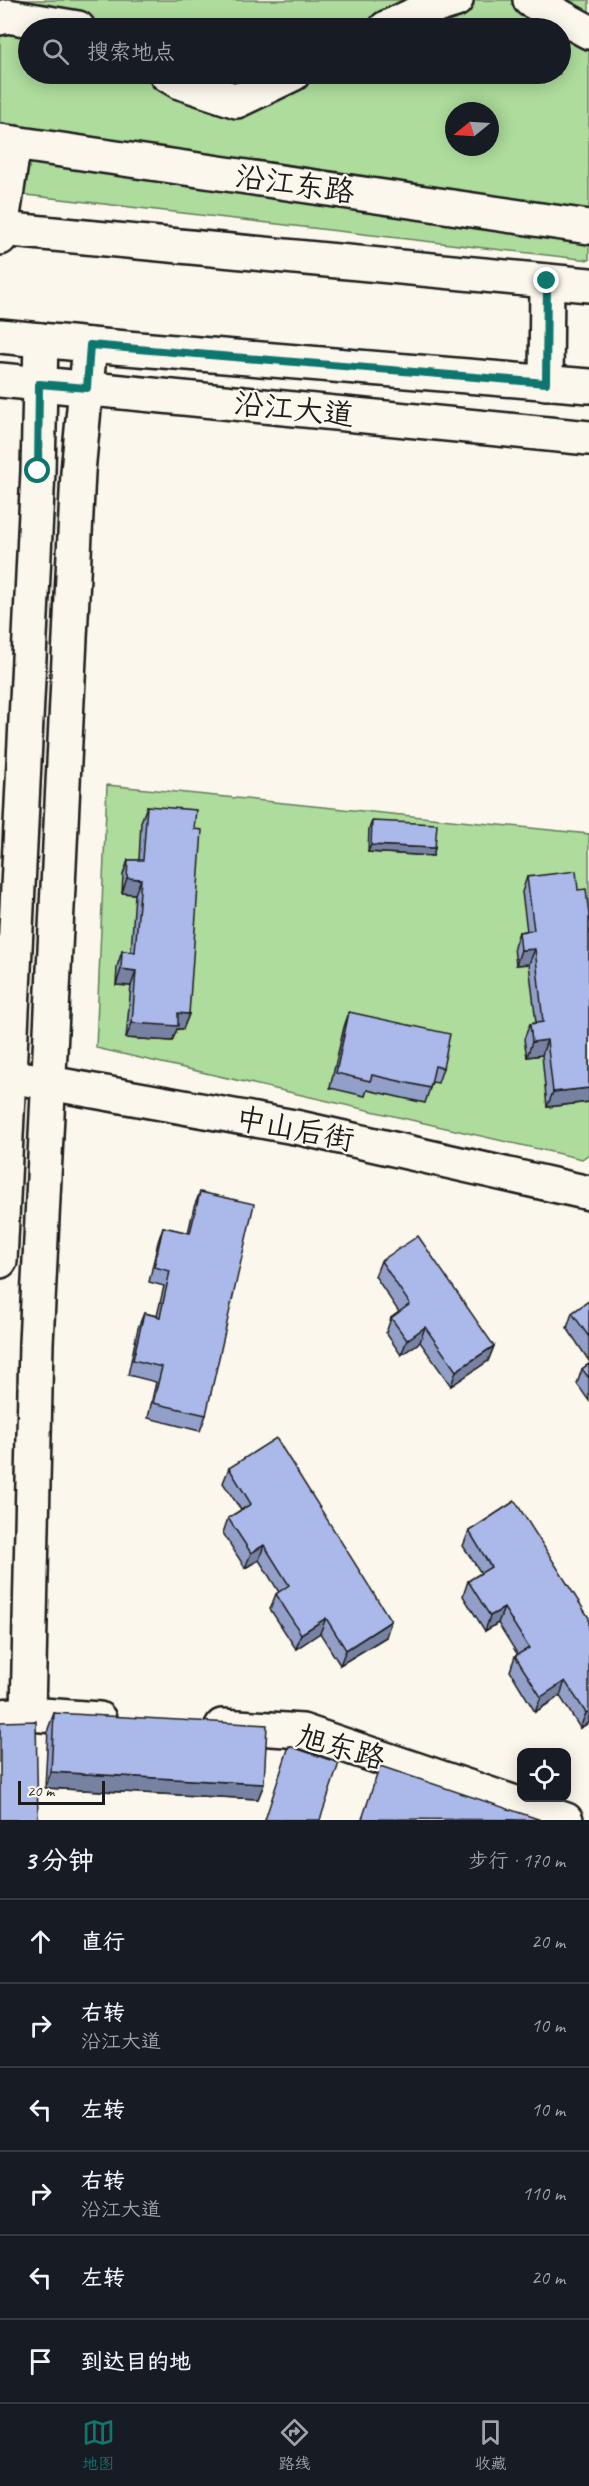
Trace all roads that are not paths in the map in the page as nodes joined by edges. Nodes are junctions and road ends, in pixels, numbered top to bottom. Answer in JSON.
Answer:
{"nodes":[{"id":1,"x":456,"y":0,"type":"edge"},
{"id":2,"x":530,"y":0,"type":"edge"},
{"id":3,"x":0,"y":18,"type":"edge"},
{"id":4,"x":19,"y":18,"type":"edge"},
{"id":5,"x":408,"y":18,"type":"edge"},
{"id":6,"x":563,"y":18,"type":"edge"},
{"id":7,"x":571,"y":22,"type":"edge"},
{"id":8,"x":589,"y":32,"type":"edge"},
{"id":9,"x":186,"y":84,"type":"edge"},
{"id":10,"x":271,"y":84,"type":"edge"},
{"id":11,"x":7,"y":142,"type":"edge"},
{"id":12,"x":589,"y":226,"type":"edge"},
{"id":13,"x":0,"y":233,"type":"edge"},
{"id":14,"x":547,"y":281,"type":"junction"},
{"id":15,"x":589,"y":285,"type":"edge"},
{"id":16,"x":0,"y":336,"type":"edge"},
{"id":17,"x":41,"y":340,"type":"junction"},
{"id":18,"x":90,"y":345,"type":"junction"},
{"id":19,"x":0,"y":380,"type":"edge"},
{"id":20,"x":546,"y":383,"type":"junction"},
{"id":21,"x":39,"y":384,"type":"junction"},
{"id":22,"x":589,"y":386,"type":"edge"},
{"id":23,"x":87,"y":388,"type":"junction"},
{"id":24,"x":589,"y":438,"type":"edge"},
{"id":25,"x":13,"y":729,"type":"edge"},
{"id":26,"x":4,"y":1076,"type":"edge"},
{"id":27,"x":48,"y":1081,"type":"junction"},
{"id":28,"x":589,"y":1193,"type":"edge"},
{"id":29,"x":0,"y":1261,"type":"edge"},
{"id":30,"x":14,"y":1715,"type":"edge"},
{"id":31,"x":123,"y":1720,"type":"edge"},
{"id":32,"x":195,"y":1724,"type":"edge"},
{"id":33,"x":566,"y":1820,"type":"edge"}],
"edges":[{"from":1,"to":5,"type":"street"},
{"from":2,"to":6,"type":"street"},
{"from":3,"to":4,"type":"street"},
{"from":7,"to":8,"type":"street"},
{"from":9,"to":10,"type":"street"},
{"from":11,"to":12,"type":"street","name":"沿江东路"},
{"from":11,"to":13,"type":"street"},
{"from":13,"to":14,"type":"street"},
{"from":14,"to":15,"type":"street"},
{"from":14,"to":20,"type":"street"},
{"from":16,"to":17,"type":"street","name":"沿江大道"},
{"from":17,"to":18,"type":"street","name":"沿江大道"},
{"from":17,"to":21,"type":"street"},
{"from":18,"to":20,"type":"street","name":"沿江大道"},
{"from":18,"to":23,"type":"street"},
{"from":19,"to":21,"type":"street","name":"沿江大道"},
{"from":20,"to":22,"type":"street","name":"沿江大道"},
{"from":21,"to":23,"type":"street","name":"沿江大道"},
{"from":21,"to":25,"type":"street"},
{"from":23,"to":24,"type":"street","name":"沿江大道"},
{"from":23,"to":27,"type":"street"},
{"from":25,"to":26,"type":"street"},
{"from":26,"to":27,"type":"street","name":"中山后街"},
{"from":26,"to":29,"type":"street"},
{"from":27,"to":28,"type":"street","name":"中山后街"},
{"from":27,"to":30,"type":"street"},
{"from":30,"to":31,"type":"street"},
{"from":32,"to":33,"type":"street","name":"旭东路"}]}
